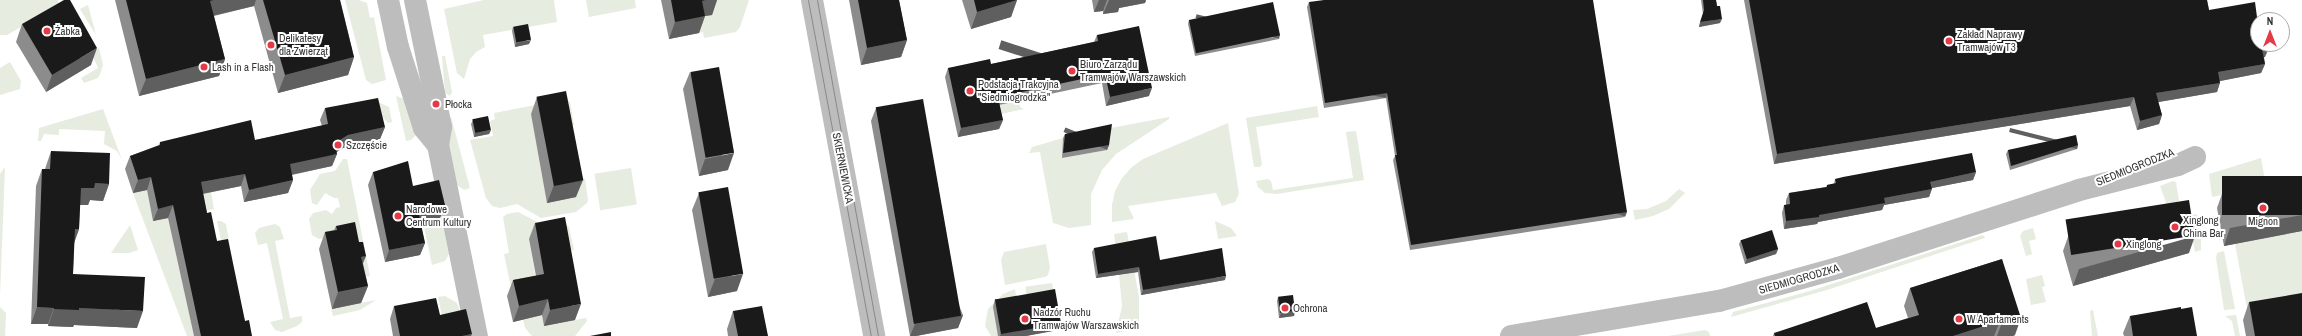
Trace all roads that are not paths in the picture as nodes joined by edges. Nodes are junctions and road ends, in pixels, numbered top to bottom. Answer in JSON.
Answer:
{"nodes":[{"id":1,"x":388,"y":0,"type":"edge"},
{"id":2,"x":415,"y":0,"type":"edge"},
{"id":3,"x":812,"y":0,"type":"edge"},
{"id":4,"x":438,"y":145,"type":"junction"},
{"id":5,"x":2194,"y":152,"type":"dead end"},
{"id":6,"x":477,"y":336,"type":"edge"},
{"id":7,"x":874,"y":336,"type":"edge"},
{"id":8,"x":1511,"y":336,"type":"edge"}],
"edges":[{"from":1,"to":4,"type":"street"},
{"from":2,"to":4,"type":"street"},
{"from":3,"to":7,"type":"street","name":"SKIERNIEWICKA"},
{"from":4,"to":6,"type":"street"},
{"from":5,"to":8,"type":"street","name":"SIEDMIOGRODZKA"}]}
